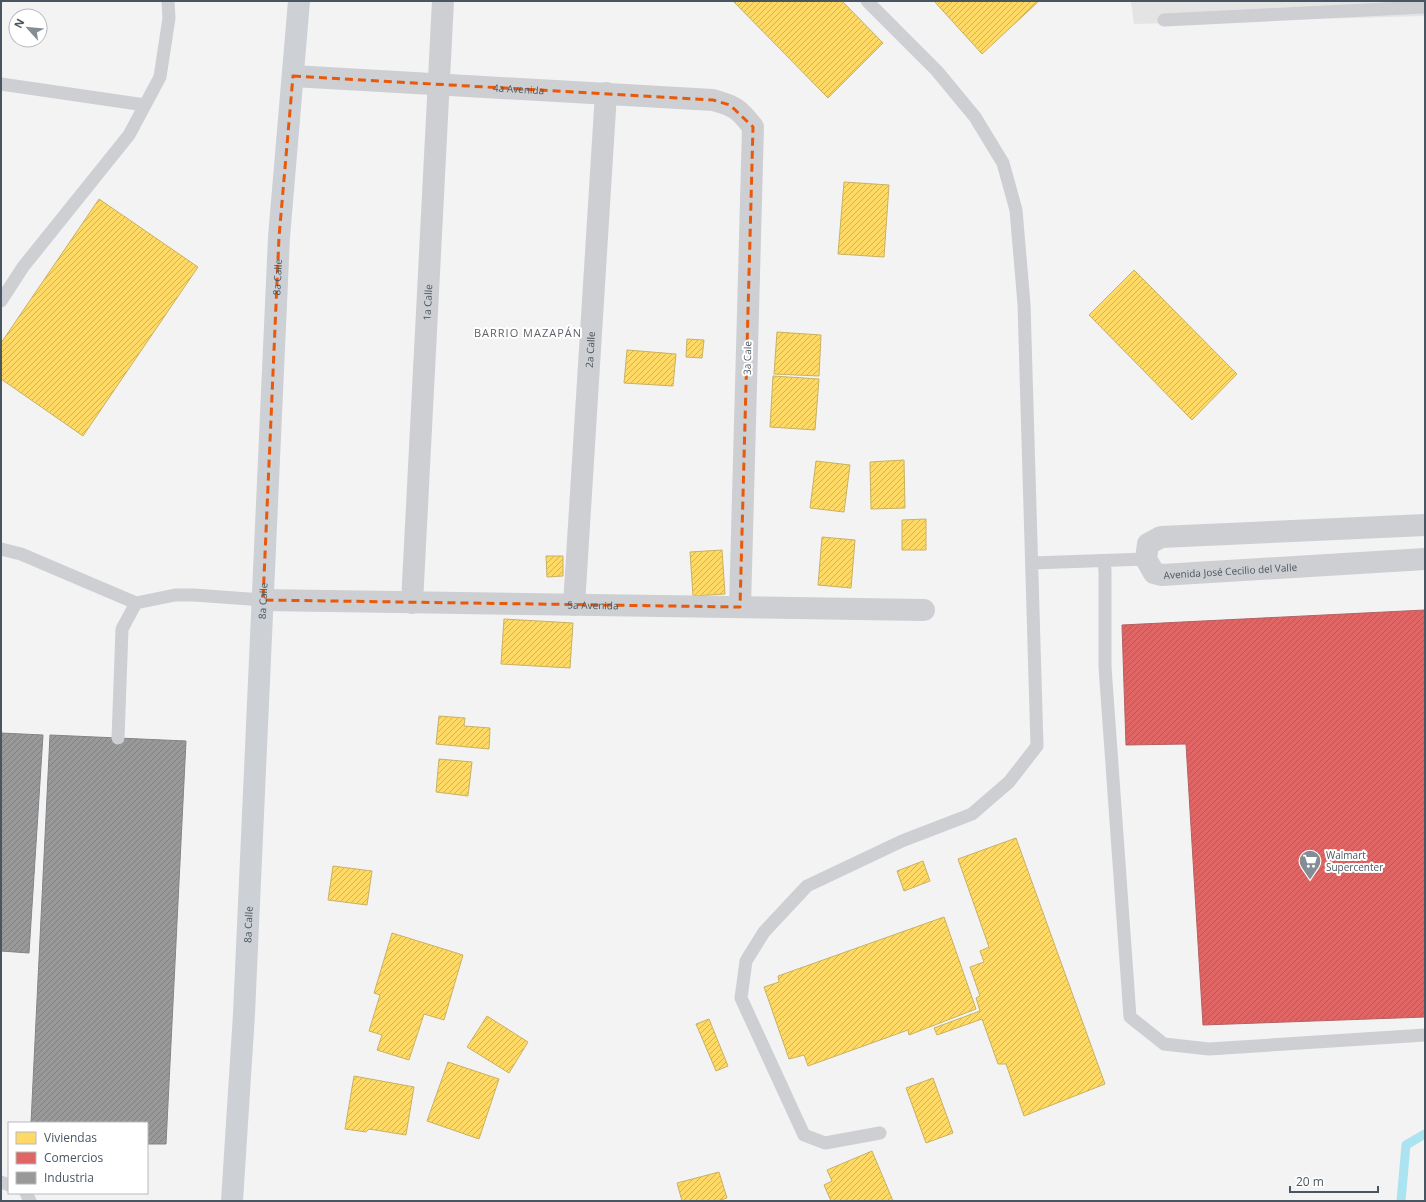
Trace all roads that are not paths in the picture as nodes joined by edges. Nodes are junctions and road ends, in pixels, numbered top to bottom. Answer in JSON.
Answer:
{"nodes":[{"id":1,"x":168,"y":1,"type":"edge"},
{"id":2,"x":299,"y":1,"type":"edge"},
{"id":3,"x":444,"y":1,"type":"edge"},
{"id":4,"x":867,"y":1,"type":"edge"},
{"id":5,"x":1425,"y":7,"type":"edge"},
{"id":6,"x":1164,"y":20,"type":"dead end"},
{"id":7,"x":293,"y":76,"type":"junction"},
{"id":8,"x":1,"y":84,"type":"edge"},
{"id":9,"x":439,"y":84,"type":"junction"},
{"id":10,"x":606,"y":93,"type":"junction"},
{"id":11,"x":145,"y":105,"type":"junction"},
{"id":12,"x":741,"y":112,"type":"joint"},
{"id":13,"x":1,"y":301,"type":"edge"},
{"id":14,"x":1425,"y":525,"type":"edge"},
{"id":15,"x":1,"y":549,"type":"edge"},
{"id":16,"x":1146,"y":559,"type":"junction"},
{"id":17,"x":1425,"y":559,"type":"edge"},
{"id":18,"x":1104,"y":561,"type":"junction"},
{"id":19,"x":1032,"y":563,"type":"junction"},
{"id":20,"x":263,"y":600,"type":"junction"},
{"id":21,"x":136,"y":603,"type":"junction"},
{"id":22,"x":412,"y":603,"type":"junction"},
{"id":23,"x":574,"y":605,"type":"junction"},
{"id":24,"x":740,"y":607,"type":"junction"},
{"id":25,"x":924,"y":610,"type":"dead end"},
{"id":26,"x":118,"y":738,"type":"dead end"},
{"id":27,"x":1425,"y":1035,"type":"edge"},
{"id":28,"x":880,"y":1133,"type":"dead end"},
{"id":29,"x":232,"y":1201,"type":"edge"}],
"edges":[{"from":1,"to":11,"type":"lane"},
{"from":2,"to":7,"type":"street","name":"8a Calle"},
{"from":3,"to":9,"type":"street","name":"1a Calle"},
{"from":4,"to":19,"type":"lane"},
{"from":5,"to":6,"type":"lane"},
{"from":7,"to":9,"type":"street","name":"4a Avenida"},
{"from":7,"to":20,"type":"street","name":"8a Calle"},
{"from":8,"to":11,"type":"lane"},
{"from":9,"to":10,"type":"street","name":"4a Avenida"},
{"from":9,"to":22,"type":"street","name":"1a Calle"},
{"from":10,"to":12,"type":"street","name":"4a Avenida"},
{"from":10,"to":23,"type":"street","name":"2a Calle"},
{"from":11,"to":13,"type":"lane"},
{"from":12,"to":24,"type":"street","name":"3a Cale"},
{"from":14,"to":16,"type":"street"},
{"from":15,"to":21,"type":"lane"},
{"from":16,"to":17,"type":"street","name":"Avenida José Cecilio del Valle"},
{"from":16,"to":18,"type":"lane"},
{"from":18,"to":19,"type":"lane"},
{"from":18,"to":27,"type":"lane"},
{"from":19,"to":28,"type":"lane"},
{"from":20,"to":21,"type":"lane"},
{"from":20,"to":22,"type":"street","name":"5a Avenida"},
{"from":20,"to":29,"type":"street","name":"8a Calle"},
{"from":21,"to":26,"type":"lane"},
{"from":22,"to":23,"type":"street","name":"5a Avenida"},
{"from":23,"to":24,"type":"street","name":"5a Avenida"},
{"from":24,"to":25,"type":"street","name":"5a Avenida"}]}
